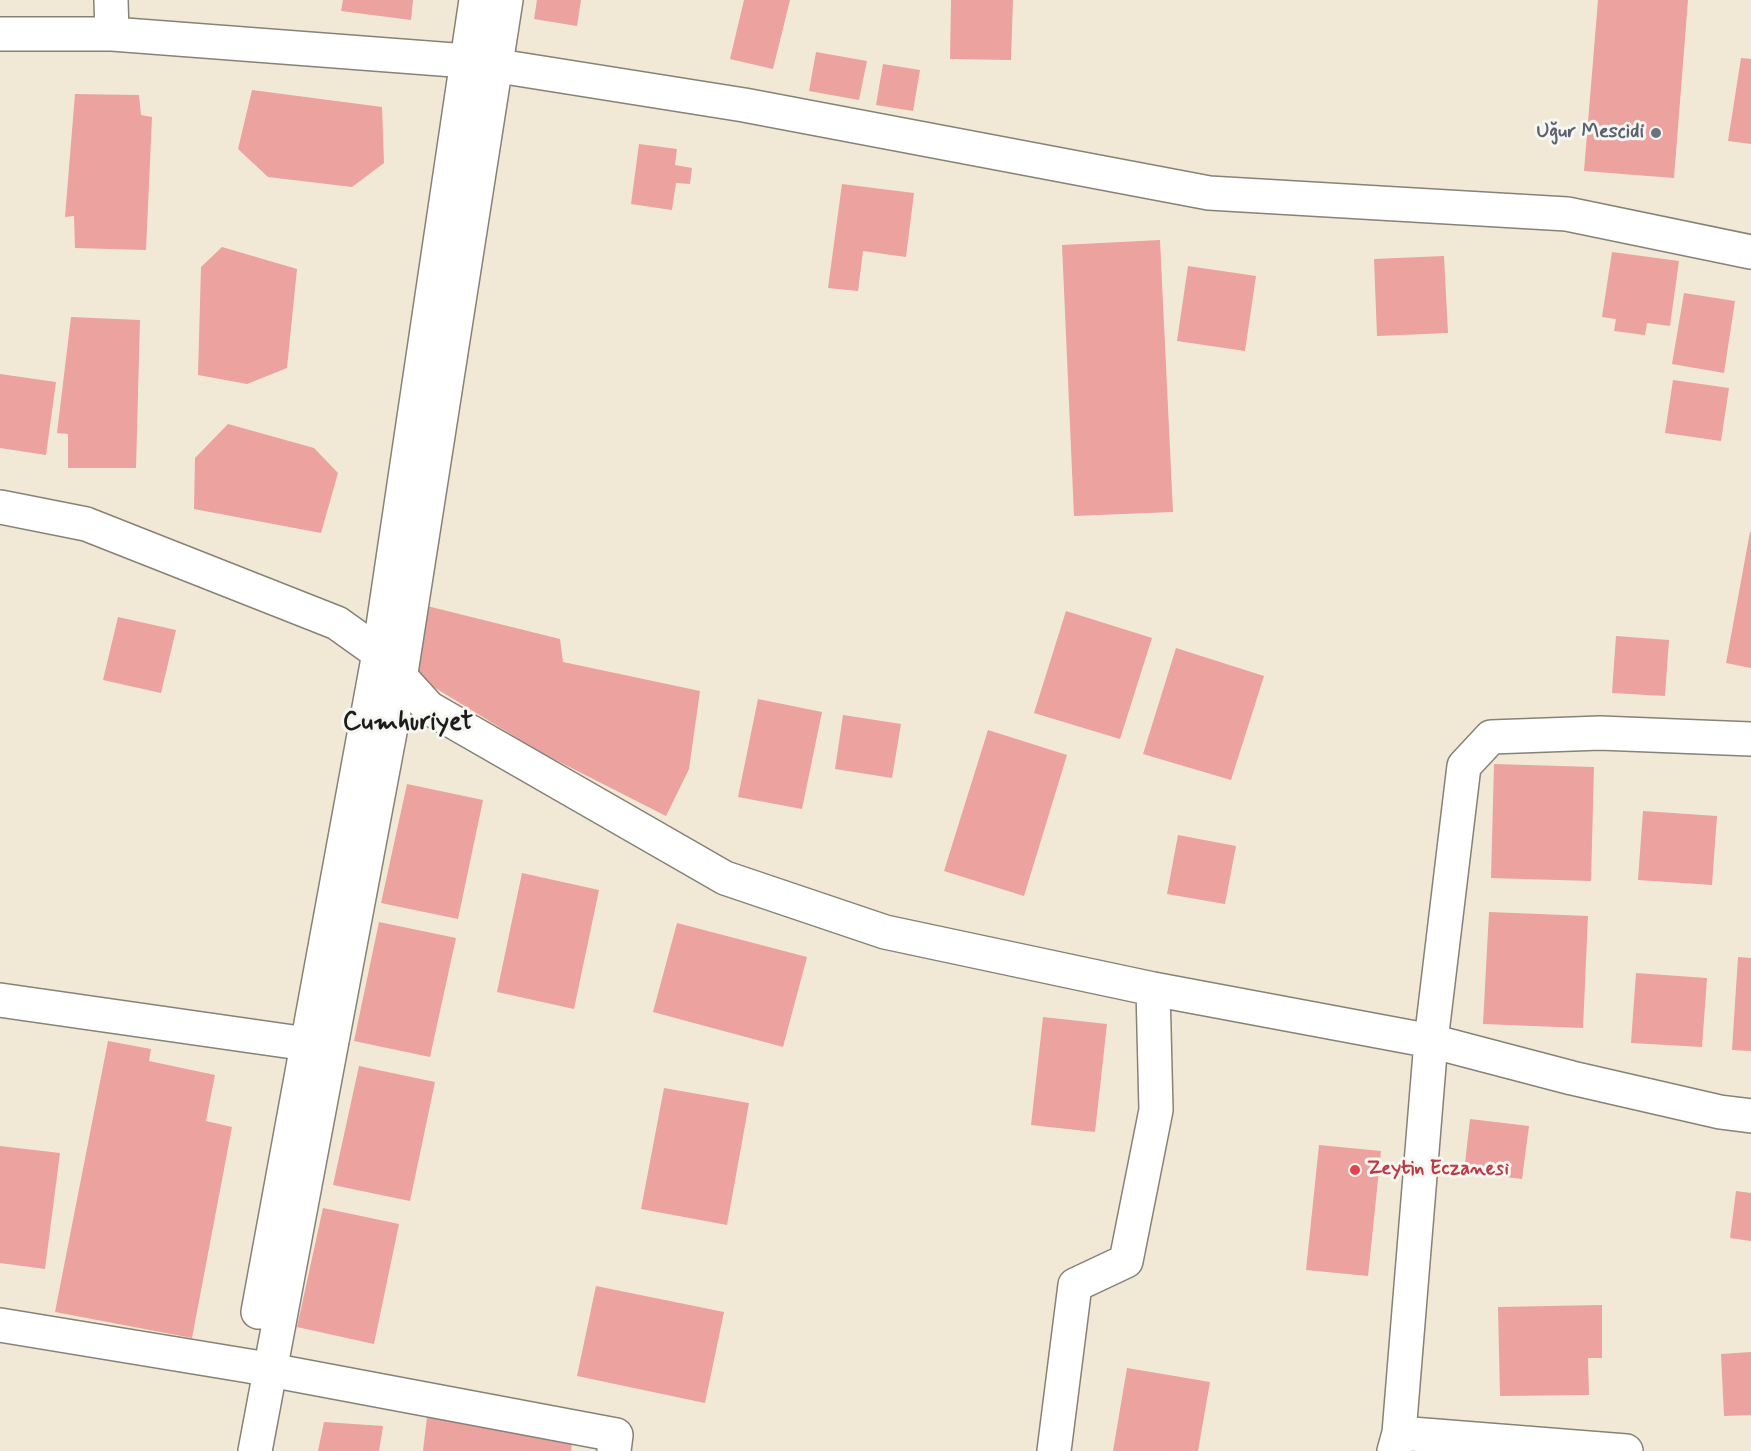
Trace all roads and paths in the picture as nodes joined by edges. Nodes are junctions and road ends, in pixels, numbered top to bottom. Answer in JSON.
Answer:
{"nodes":[{"id":1,"x":111,"y":0,"type":"edge"},
{"id":2,"x":476,"y":0,"type":"edge"},
{"id":3,"x":506,"y":0,"type":"edge"},
{"id":4,"x":0,"y":34,"type":"edge"},
{"id":5,"x":112,"y":34,"type":"junction"},
{"id":6,"x":481,"y":63,"type":"junction"},
{"id":7,"x":1751,"y":252,"type":"edge"},
{"id":8,"x":0,"y":507,"type":"edge"},
{"id":9,"x":379,"y":652,"type":"junction"},
{"id":10,"x":399,"y":679,"type":"junction"},
{"id":11,"x":1751,"y":739,"type":"edge"},
{"id":12,"x":1153,"y":989,"type":"junction"},
{"id":13,"x":0,"y":1000,"type":"edge"},
{"id":14,"x":1431,"y":1041,"type":"junction"},
{"id":15,"x":307,"y":1044,"type":"junction"},
{"id":16,"x":1751,"y":1116,"type":"edge"},
{"id":17,"x":0,"y":1325,"type":"edge"},
{"id":18,"x":260,"y":1368,"type":"junction"},
{"id":19,"x":1397,"y":1442,"type":"edge"},
{"id":20,"x":232,"y":1451,"type":"edge"},
{"id":21,"x":255,"y":1451,"type":"edge"},
{"id":22,"x":614,"y":1451,"type":"edge"},
{"id":23,"x":1054,"y":1451,"type":"edge"},
{"id":24,"x":1626,"y":1451,"type":"edge"}],
"edges":[{"from":1,"to":5,"type":"street"},
{"from":2,"to":6,"type":"street"},
{"from":3,"to":6,"type":"street"},
{"from":4,"to":5,"type":"street"},
{"from":5,"to":6,"type":"street"},
{"from":6,"to":7,"type":"street"},
{"from":6,"to":9,"type":"street"},
{"from":6,"to":10,"type":"street"},
{"from":8,"to":9,"type":"street"},
{"from":9,"to":10,"type":"street"},
{"from":9,"to":15,"type":"street"},
{"from":10,"to":12,"type":"street"},
{"from":10,"to":18,"type":"street"},
{"from":11,"to":14,"type":"street"},
{"from":12,"to":14,"type":"street"},
{"from":12,"to":23,"type":"street"},
{"from":13,"to":15,"type":"street"},
{"from":14,"to":16,"type":"street"},
{"from":14,"to":19,"type":"street"},
{"from":15,"to":18,"type":"street"},
{"from":17,"to":18,"type":"street"},
{"from":18,"to":20,"type":"street"},
{"from":18,"to":21,"type":"street"},
{"from":18,"to":22,"type":"street"},
{"from":19,"to":24,"type":"street"}]}
